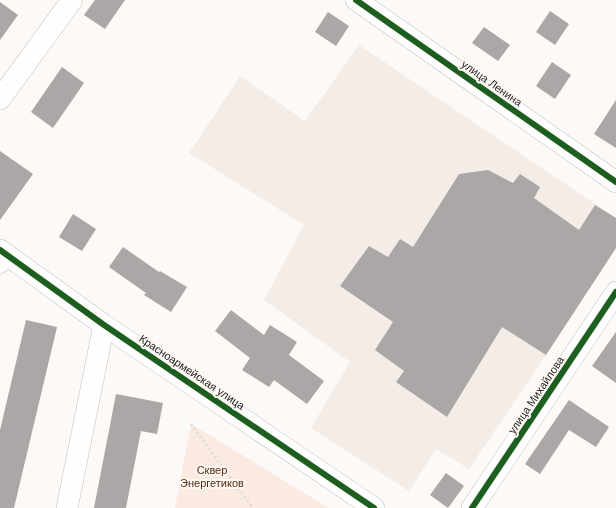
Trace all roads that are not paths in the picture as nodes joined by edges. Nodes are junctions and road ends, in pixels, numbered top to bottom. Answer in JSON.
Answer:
{"nodes":[{"id":1,"x":72,"y":0,"type":"edge"},
{"id":2,"x":356,"y":0,"type":"edge"},
{"id":3,"x":0,"y":99,"type":"edge"},
{"id":4,"x":616,"y":182,"type":"edge"},
{"id":5,"x":4,"y":259,"type":"edge"},
{"id":6,"x":616,"y":292,"type":"edge"},
{"id":7,"x":104,"y":324,"type":"junction"},
{"id":8,"x":67,"y":508,"type":"edge"},
{"id":9,"x":374,"y":508,"type":"edge"},
{"id":10,"x":472,"y":508,"type":"edge"}],
"edges":[{"from":1,"to":3,"type":"street"},
{"from":2,"to":4,"type":"street","name":"улица Ленина"},
{"from":5,"to":7,"type":"street","name":"Красноармейская улица"},
{"from":6,"to":10,"type":"street","name":"улица Михайлова"},
{"from":7,"to":8,"type":"street"},
{"from":7,"to":9,"type":"street","name":"Красноармейская улица"}]}
